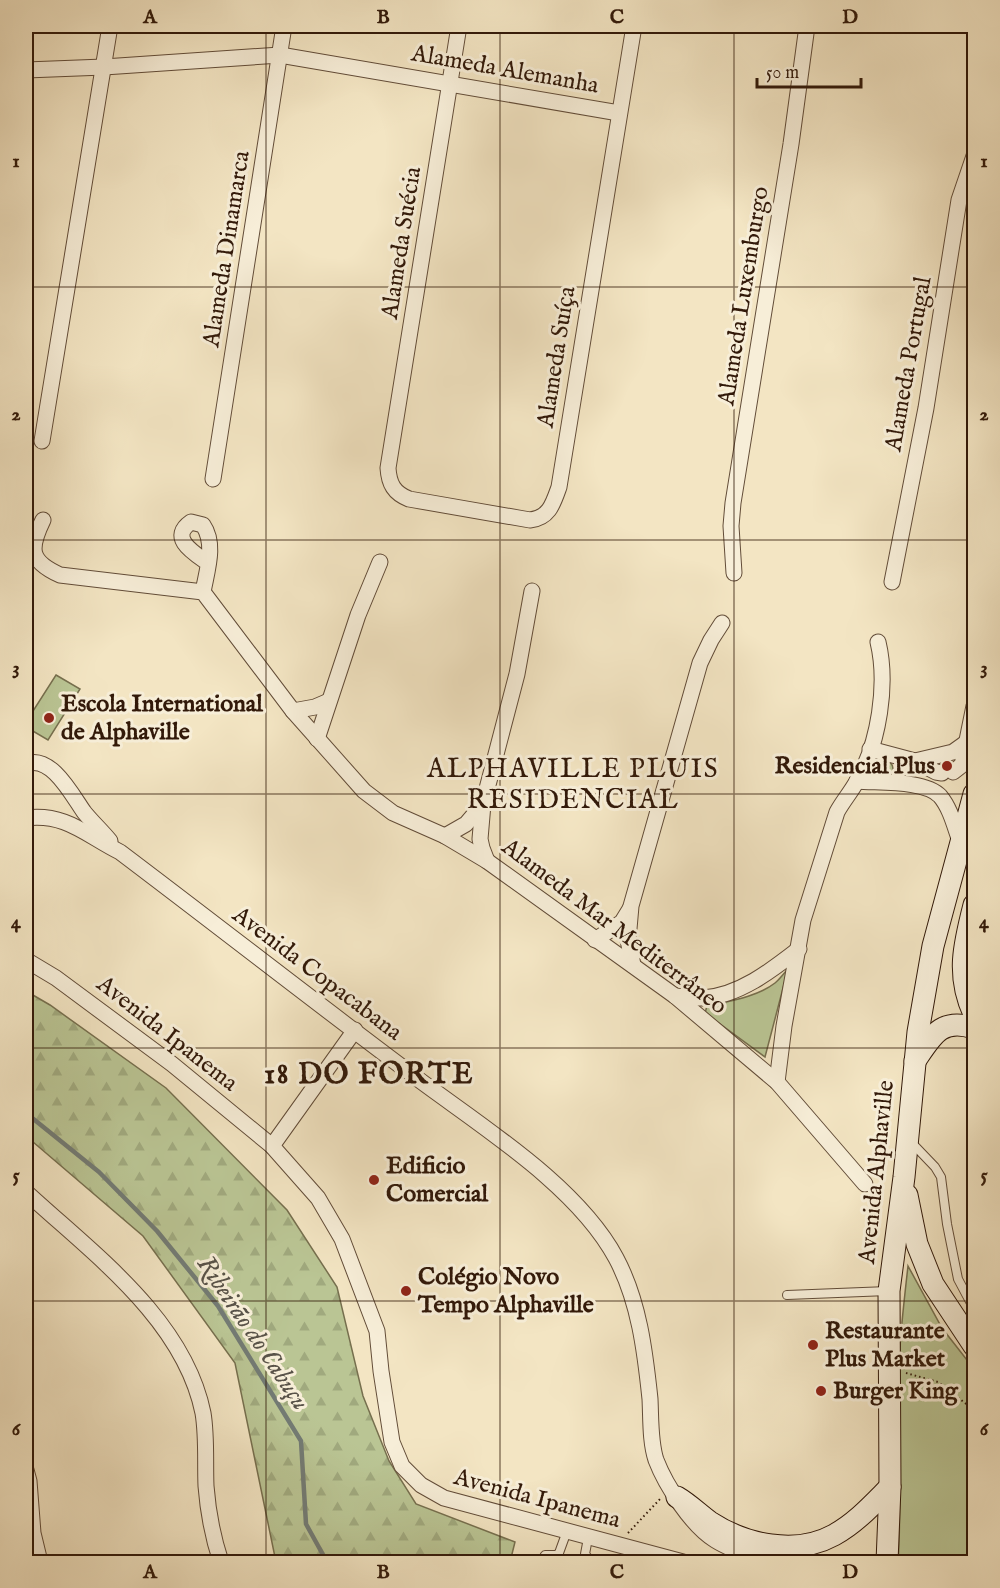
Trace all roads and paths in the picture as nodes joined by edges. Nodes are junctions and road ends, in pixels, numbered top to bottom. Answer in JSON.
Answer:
{"nodes":[{"id":1,"x":110,"y":26,"type":"edge"},
{"id":2,"x":284,"y":26,"type":"edge"},
{"id":3,"x":459,"y":26,"type":"edge"},
{"id":4,"x":634,"y":26,"type":"edge"},
{"id":5,"x":807,"y":26,"type":"edge"},
{"id":6,"x":280,"y":55,"type":"junction"},
{"id":7,"x":104,"y":67,"type":"junction"},
{"id":8,"x":26,"y":70,"type":"edge"},
{"id":9,"x":451,"y":84,"type":"junction"},
{"id":10,"x":619,"y":113,"type":"junction"},
{"id":11,"x":975,"y":156,"type":"edge"},
{"id":12,"x":42,"y":441,"type":"dead end"},
{"id":13,"x":388,"y":468,"type":"joint"},
{"id":14,"x":213,"y":479,"type":"dead end"},
{"id":15,"x":43,"y":520,"type":"dead end"},
{"id":16,"x":380,"y":562,"type":"dead end"},
{"id":17,"x":208,"y":563,"type":"dead end"},
{"id":18,"x":734,"y":573,"type":"dead end"},
{"id":19,"x":892,"y":582,"type":"dead end"},
{"id":20,"x":532,"y":591,"type":"dead end"},
{"id":21,"x":203,"y":592,"type":"junction"},
{"id":22,"x":722,"y":623,"type":"dead end"},
{"id":23,"x":878,"y":642,"type":"dead end"},
{"id":24,"x":329,"y":701,"type":"junction"},
{"id":25,"x":975,"y":706,"type":"edge"},
{"id":26,"x":293,"y":711,"type":"junction"},
{"id":27,"x":316,"y":739,"type":"junction"},
{"id":28,"x":967,"y":742,"type":"junction"},
{"id":29,"x":870,"y":749,"type":"junction"},
{"id":30,"x":911,"y":760,"type":"junction"},
{"id":31,"x":26,"y":763,"type":"edge"},
{"id":32,"x":857,"y":781,"type":"junction"},
{"id":33,"x":901,"y":784,"type":"junction"},
{"id":34,"x":975,"y":794,"type":"edge"},
{"id":35,"x":483,"y":804,"type":"junction"},
{"id":36,"x":26,"y":818,"type":"edge"},
{"id":37,"x":445,"y":836,"type":"junction"},
{"id":38,"x":962,"y":846,"type":"junction"},
{"id":39,"x":120,"y":852,"type":"junction"},
{"id":40,"x":488,"y":861,"type":"junction"},
{"id":41,"x":975,"y":905,"type":"edge"},
{"id":42,"x":632,"y":906,"type":"junction"},
{"id":43,"x":595,"y":940,"type":"junction"},
{"id":44,"x":798,"y":949,"type":"junction"},
{"id":45,"x":26,"y":960,"type":"edge"},
{"id":46,"x":633,"y":965,"type":"junction"},
{"id":47,"x":675,"y":996,"type":"junction"},
{"id":48,"x":975,"y":1014,"type":"edge"},
{"id":49,"x":975,"y":1028,"type":"edge"},
{"id":50,"x":355,"y":1030,"type":"junction"},
{"id":51,"x":915,"y":1061,"type":"junction"},
{"id":52,"x":777,"y":1082,"type":"junction"},
{"id":53,"x":908,"y":1138,"type":"junction"},
{"id":54,"x":272,"y":1146,"type":"junction"},
{"id":55,"x":903,"y":1177,"type":"junction"},
{"id":56,"x":865,"y":1184,"type":"dead end"},
{"id":57,"x":26,"y":1192,"type":"edge"},
{"id":58,"x":889,"y":1291,"type":"junction"},
{"id":59,"x":787,"y":1294,"type":"dead end"},
{"id":60,"x":975,"y":1309,"type":"edge"},
{"id":61,"x":975,"y":1346,"type":"edge"},
{"id":62,"x":889,"y":1368,"type":"junction"},
{"id":63,"x":975,"y":1410,"type":"edge"},
{"id":64,"x":26,"y":1470,"type":"edge"},
{"id":65,"x":890,"y":1487,"type":"junction"},
{"id":66,"x":670,"y":1496,"type":"junction"},
{"id":67,"x":631,"y":1530,"type":"dead end"},
{"id":68,"x":567,"y":1531,"type":"junction"},
{"id":69,"x":588,"y":1538,"type":"junction"},
{"id":70,"x":630,"y":1555,"type":"edge"},
{"id":71,"x":40,"y":1563,"type":"edge"},
{"id":72,"x":221,"y":1563,"type":"edge"},
{"id":73,"x":541,"y":1563,"type":"edge"},
{"id":74,"x":591,"y":1563,"type":"edge"},
{"id":75,"x":683,"y":1563,"type":"edge"},
{"id":76,"x":766,"y":1563,"type":"edge"},
{"id":77,"x":887,"y":1563,"type":"edge"}],
"edges":[{"from":1,"to":7,"type":"street"},
{"from":2,"to":6,"type":"street","name":"Alameda Dinamarca"},
{"from":3,"to":9,"type":"street","name":"Alameda Suécia"},
{"from":4,"to":10,"type":"street","name":"Alameda Suíça"},
{"from":5,"to":18,"type":"street","name":"Alameda Luxemburgo"},
{"from":6,"to":7,"type":"street","name":"Alameda Alemanha"},
{"from":6,"to":9,"type":"street","name":"Alameda Alemanha"},
{"from":6,"to":14,"type":"street","name":"Alameda Dinamarca"},
{"from":7,"to":8,"type":"street","name":"Alameda Alemanha"},
{"from":7,"to":12,"type":"street"},
{"from":9,"to":10,"type":"street","name":"Alameda Alemanha"},
{"from":9,"to":13,"type":"street","name":"Alameda Suécia"},
{"from":10,"to":13,"type":"street","name":"Alameda Suíça"},
{"from":11,"to":19,"type":"street","name":"Alameda Portugal"},
{"from":15,"to":21,"type":"street"},
{"from":16,"to":24,"type":"street"},
{"from":17,"to":21,"type":"street"},
{"from":20,"to":35,"type":"street"},
{"from":21,"to":26,"type":"street","name":"Alameda Mar Mediterrâneo"},
{"from":22,"to":42,"type":"street"},
{"from":23,"to":29,"type":"street"},
{"from":24,"to":26,"type":"street"},
{"from":24,"to":27,"type":"street"},
{"from":25,"to":28,"type":"street"},
{"from":26,"to":27,"type":"street","name":"Alameda Mar Mediterrâneo"},
{"from":27,"to":37,"type":"street","name":"Alameda Mar Mediterrâneo"},
{"from":28,"to":30,"type":"street"},
{"from":28,"to":30,"type":"street"},
{"from":29,"to":30,"type":"street"},
{"from":29,"to":32,"type":"street"},
{"from":30,"to":33,"type":"street"},
{"from":31,"to":39,"type":"street","name":"Avenida Copacabana"},
{"from":32,"to":33,"type":"street"},
{"from":32,"to":44,"type":"street"},
{"from":33,"to":38,"type":"street"},
{"from":34,"to":38,"type":"main road","name":"Avenida Alphaville"},
{"from":35,"to":37,"type":"street"},
{"from":35,"to":40,"type":"street"},
{"from":36,"to":39,"type":"street","name":"Avenida Copacabana"},
{"from":37,"to":40,"type":"street","name":"Alameda Mar Mediterrâneo"},
{"from":38,"to":51,"type":"main road","name":"Avenida Alphaville"},
{"from":39,"to":50,"type":"street","name":"Avenida Copacabana"},
{"from":40,"to":43,"type":"street","name":"Alameda Mar Mediterrâneo"},
{"from":41,"to":48,"type":"main road"},
{"from":42,"to":43,"type":"street"},
{"from":42,"to":46,"type":"street"},
{"from":43,"to":46,"type":"street","name":"Alameda Mar Mediterrâneo"},
{"from":44,"to":47,"type":"street"},
{"from":44,"to":52,"type":"street"},
{"from":45,"to":54,"type":"street","name":"Avenida Ipanema"},
{"from":46,"to":47,"type":"street","name":"Alameda Mar Mediterrâneo"},
{"from":47,"to":52,"type":"street","name":"Alameda Mar Mediterrâneo"},
{"from":49,"to":51,"type":"main road"},
{"from":50,"to":54,"type":"street"},
{"from":50,"to":66,"type":"street","name":"Avenida Copacabana"},
{"from":51,"to":53,"type":"main road","name":"Avenida Alphaville"},
{"from":52,"to":56,"type":"street","name":"Alameda Mar Mediterrâneo"},
{"from":53,"to":55,"type":"main road","name":"Avenida Alphaville"},
{"from":53,"to":60,"type":"lane"},
{"from":54,"to":68,"type":"street","name":"Avenida Ipanema"},
{"from":55,"to":58,"type":"main road","name":"Avenida Alphaville"},
{"from":55,"to":61,"type":"main road"},
{"from":57,"to":72,"type":"street"},
{"from":58,"to":59,"type":"lane"},
{"from":58,"to":62,"type":"main road","name":"Avenida Alphaville"},
{"from":62,"to":63,"type":"path"},
{"from":62,"to":65,"type":"main road","name":"Avenida Alphaville"},
{"from":64,"to":71,"type":"street"},
{"from":65,"to":66,"type":"main road"},
{"from":65,"to":77,"type":"main road","name":"Avenida Alphaville"},
{"from":66,"to":67,"type":"path"},
{"from":66,"to":76,"type":"street","name":"Avenida Copacabana"},
{"from":68,"to":69,"type":"street","name":"Avenida Ipanema"},
{"from":68,"to":73,"type":"lane"},
{"from":69,"to":70,"type":"street","name":"Avenida Ipanema"},
{"from":69,"to":74,"type":"lane"},
{"from":70,"to":75,"type":"street","name":"Avenida Ipanema"}]}
